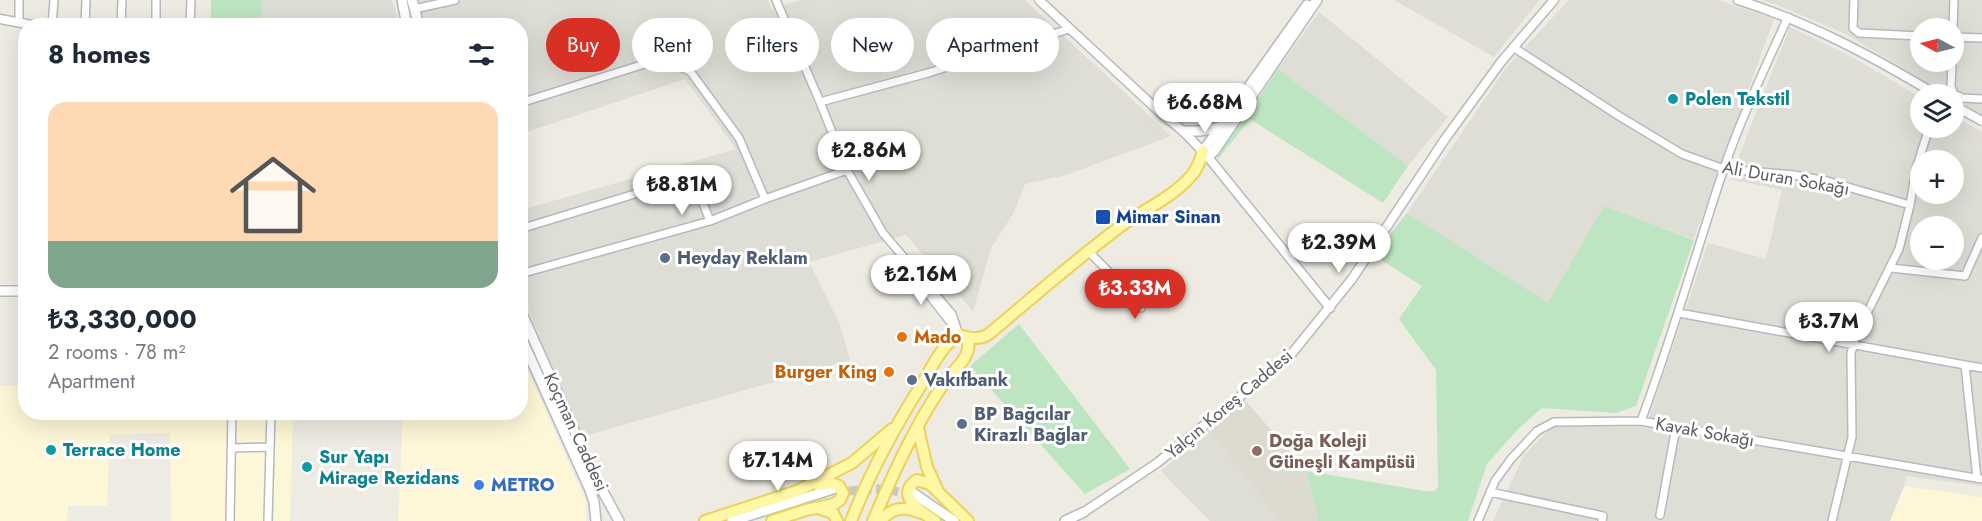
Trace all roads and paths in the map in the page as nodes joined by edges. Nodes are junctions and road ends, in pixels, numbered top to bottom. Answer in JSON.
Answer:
{"nodes":[{"id":1,"x":19,"y":0,"type":"edge"},
{"id":2,"x":54,"y":0,"type":"edge"},
{"id":3,"x":86,"y":0,"type":"edge"},
{"id":4,"x":122,"y":0,"type":"edge"},
{"id":5,"x":156,"y":0,"type":"edge"},
{"id":6,"x":191,"y":0,"type":"edge"},
{"id":7,"x":402,"y":0,"type":"edge"},
{"id":8,"x":455,"y":0,"type":"edge"},
{"id":9,"x":785,"y":0,"type":"edge"},
{"id":10,"x":1039,"y":0,"type":"edge"},
{"id":11,"x":1310,"y":0,"type":"edge"},
{"id":12,"x":1317,"y":0,"type":"edge"},
{"id":13,"x":1554,"y":0,"type":"edge"},
{"id":14,"x":1738,"y":0,"type":"edge"},
{"id":15,"x":1854,"y":0,"type":"edge"},
{"id":16,"x":1954,"y":0,"type":"edge"},
{"id":17,"x":777,"y":1,"type":"edge"},
{"id":18,"x":413,"y":4,"type":"edge"},
{"id":19,"x":1788,"y":17,"type":"junction"},
{"id":20,"x":19,"y":18,"type":"edge"},
{"id":21,"x":53,"y":18,"type":"edge"},
{"id":22,"x":85,"y":18,"type":"edge"},
{"id":23,"x":122,"y":18,"type":"edge"},
{"id":24,"x":156,"y":18,"type":"edge"},
{"id":25,"x":190,"y":18,"type":"edge"},
{"id":26,"x":405,"y":18,"type":"edge"},
{"id":27,"x":1953,"y":18,"type":"edge"},
{"id":28,"x":0,"y":19,"type":"edge"},
{"id":29,"x":18,"y":21,"type":"edge"},
{"id":30,"x":1069,"y":29,"type":"junction"},
{"id":31,"x":1910,"y":36,"type":"edge"},
{"id":32,"x":1964,"y":37,"type":"edge"},
{"id":33,"x":1982,"y":38,"type":"edge"},
{"id":34,"x":1513,"y":48,"type":"junction"},
{"id":35,"x":1952,"y":72,"type":"edge"},
{"id":36,"x":1918,"y":84,"type":"edge"},
{"id":37,"x":1982,"y":99,"type":"edge"},
{"id":38,"x":528,"y":100,"type":"edge"},
{"id":39,"x":820,"y":102,"type":"junction"},
{"id":40,"x":1964,"y":111,"type":"edge"},
{"id":41,"x":1982,"y":121,"type":"edge"},
{"id":42,"x":1220,"y":127,"type":"junction"},
{"id":43,"x":1183,"y":130,"type":"junction"},
{"id":44,"x":1926,"y":138,"type":"edge"},
{"id":45,"x":1205,"y":154,"type":"junction"},
{"id":46,"x":1724,"y":169,"type":"junction"},
{"id":47,"x":847,"y":170,"type":"junction"},
{"id":48,"x":765,"y":199,"type":"junction"},
{"id":49,"x":1910,"y":205,"type":"junction"},
{"id":50,"x":710,"y":221,"type":"junction"},
{"id":51,"x":528,"y":227,"type":"edge"},
{"id":52,"x":1982,"y":238,"type":"edge"},
{"id":53,"x":1088,"y":251,"type":"junction"},
{"id":54,"x":1891,"y":268,"type":"junction"},
{"id":55,"x":528,"y":272,"type":"edge"},
{"id":56,"x":1110,"y":273,"type":"junction"},
{"id":57,"x":0,"y":291,"type":"edge"},
{"id":58,"x":18,"y":291,"type":"edge"},
{"id":59,"x":1330,"y":308,"type":"junction"},
{"id":60,"x":1679,"y":313,"type":"junction"},
{"id":61,"x":528,"y":327,"type":"edge"},
{"id":62,"x":960,"y":334,"type":"junction"},
{"id":63,"x":1854,"y":345,"type":"junction"},
{"id":64,"x":528,"y":353,"type":"edge"},
{"id":65,"x":1965,"y":365,"type":"junction"},
{"id":66,"x":1982,"y":368,"type":"edge"},
{"id":67,"x":232,"y":420,"type":"edge"},
{"id":68,"x":271,"y":420,"type":"edge"},
{"id":69,"x":1641,"y":421,"type":"junction"},
{"id":70,"x":894,"y":427,"type":"junction"},
{"id":71,"x":1677,"y":427,"type":"junction"},
{"id":72,"x":918,"y":428,"type":"junction"},
{"id":73,"x":270,"y":447,"type":"junction"},
{"id":74,"x":231,"y":448,"type":"junction"},
{"id":75,"x":1849,"y":457,"type":"junction"},
{"id":76,"x":1980,"y":479,"type":"edge"},
{"id":77,"x":797,"y":491,"type":"junction"},
{"id":78,"x":938,"y":492,"type":"junction"},
{"id":79,"x":1490,"y":492,"type":"junction"},
{"id":80,"x":913,"y":493,"type":"tunnel mouth"},
{"id":81,"x":921,"y":502,"type":"tunnel mouth"},
{"id":82,"x":815,"y":508,"type":"junction"},
{"id":83,"x":1084,"y":512,"type":"junction"},
{"id":84,"x":1660,"y":515,"type":"dead end"},
{"id":85,"x":931,"y":518,"type":"edge"},
{"id":86,"x":230,"y":521,"type":"edge"},
{"id":87,"x":268,"y":521,"type":"edge"},
{"id":88,"x":596,"y":521,"type":"edge"},
{"id":89,"x":619,"y":521,"type":"edge"},
{"id":90,"x":705,"y":521,"type":"edge"},
{"id":91,"x":732,"y":521,"type":"edge"},
{"id":92,"x":752,"y":521,"type":"edge"},
{"id":93,"x":772,"y":521,"type":"edge"},
{"id":94,"x":837,"y":521,"type":"edge"},
{"id":95,"x":851,"y":521,"type":"edge"},
{"id":96,"x":873,"y":521,"type":"edge"},
{"id":97,"x":881,"y":521,"type":"edge"},
{"id":98,"x":947,"y":521,"type":"edge"},
{"id":99,"x":954,"y":521,"type":"edge"},
{"id":100,"x":968,"y":521,"type":"edge"},
{"id":101,"x":1065,"y":521,"type":"edge"},
{"id":102,"x":1071,"y":521,"type":"edge"},
{"id":103,"x":1478,"y":521,"type":"edge"},
{"id":104,"x":1602,"y":521,"type":"edge"},
{"id":105,"x":1832,"y":521,"type":"edge"}],
"edges":[{"from":1,"to":20,"type":"street"},
{"from":2,"to":21,"type":"street"},
{"from":3,"to":22,"type":"street"},
{"from":4,"to":23,"type":"street"},
{"from":5,"to":24,"type":"street"},
{"from":6,"to":25,"type":"street"},
{"from":7,"to":26,"type":"main road"},
{"from":8,"to":18,"type":"street"},
{"from":9,"to":17,"type":"street"},
{"from":10,"to":30,"type":"street"},
{"from":11,"to":42,"type":"main road"},
{"from":12,"to":45,"type":"main road"},
{"from":13,"to":34,"type":"street","name":"Yalçın Koreş Caddesi"},
{"from":14,"to":19,"type":"street"},
{"from":15,"to":31,"type":"street"},
{"from":16,"to":27,"type":"street"},
{"from":17,"to":39,"type":"street"},
{"from":19,"to":36,"type":"street"},
{"from":19,"to":46,"type":"street"},
{"from":28,"to":29,"type":"street"},
{"from":30,"to":39,"type":"street"},
{"from":30,"to":43,"type":"street"},
{"from":32,"to":33,"type":"street"},
{"from":34,"to":46,"type":"street","name":"Ali Duran Sokağı"},
{"from":34,"to":59,"type":"street","name":"Yalçın Koreş Caddesi"},
{"from":35,"to":37,"type":"street"},
{"from":38,"to":48,"type":"street"},
{"from":39,"to":47,"type":"street"},
{"from":40,"to":41,"type":"street"},
{"from":42,"to":43,"type":"main road"},
{"from":42,"to":45,"type":"main road"},
{"from":43,"to":45,"type":"street"},
{"from":44,"to":49,"type":"street"},
{"from":45,"to":53,"type":"main road"},
{"from":45,"to":59,"type":"street"},
{"from":46,"to":49,"type":"street","name":"Ali Duran Sokağı"},
{"from":46,"to":60,"type":"street"},
{"from":47,"to":48,"type":"street"},
{"from":47,"to":62,"type":"street"},
{"from":48,"to":50,"type":"street"},
{"from":49,"to":54,"type":"street"},
{"from":50,"to":51,"type":"street"},
{"from":50,"to":55,"type":"street"},
{"from":52,"to":54,"type":"street"},
{"from":53,"to":56,"type":"street"},
{"from":53,"to":62,"type":"main road"},
{"from":54,"to":63,"type":"street"},
{"from":56,"to":56,"type":"street"},
{"from":57,"to":58,"type":"main road"},
{"from":59,"to":83,"type":"street","name":"Yalçın Koreş Caddesi"},
{"from":60,"to":63,"type":"street"},
{"from":60,"to":69,"type":"street"},
{"from":61,"to":89,"type":"main road","name":"Koçman Caddesi"},
{"from":62,"to":70,"type":"main road"},
{"from":62,"to":72,"type":"main road"},
{"from":63,"to":65,"type":"street"},
{"from":63,"to":75,"type":"street"},
{"from":64,"to":88,"type":"main road","name":"Koçman Caddesi"},
{"from":65,"to":66,"type":"street"},
{"from":65,"to":76,"type":"street"},
{"from":67,"to":74,"type":"street"},
{"from":68,"to":73,"type":"street"},
{"from":69,"to":71,"type":"street","name":"Kavak Sokağı"},
{"from":69,"to":79,"type":"street","name":"Kavak Sokağı"},
{"from":70,"to":77,"type":"main road"},
{"from":70,"to":95,"type":"main road"},
{"from":71,"to":75,"type":"street","name":"Kavak Sokağı"},
{"from":71,"to":84,"type":"street"},
{"from":72,"to":78,"type":"main road"},
{"from":72,"to":96,"type":"main road"},
{"from":73,"to":74,"type":"street"},
{"from":73,"to":87,"type":"street"},
{"from":74,"to":86,"type":"street"},
{"from":75,"to":76,"type":"street","name":"Kavak Sokağı"},
{"from":75,"to":105,"type":"street"},
{"from":77,"to":82,"type":"main road"},
{"from":77,"to":90,"type":"main road"},
{"from":78,"to":85,"type":"main road"},
{"from":78,"to":100,"type":"main road"},
{"from":79,"to":103,"type":"street","name":"Kavak Sokağı"},
{"from":79,"to":104,"type":"street"},
{"from":80,"to":99,"type":"main road"},
{"from":81,"to":98,"type":"main road"},
{"from":82,"to":93,"type":"main road"},
{"from":82,"to":94,"type":"main road"},
{"from":83,"to":101,"type":"main road"},
{"from":83,"to":102,"type":"main road","name":"Yalçın Koreş Caddesi"},
{"from":85,"to":97,"type":"main road"},
{"from":91,"to":92,"type":"main road"}]}
